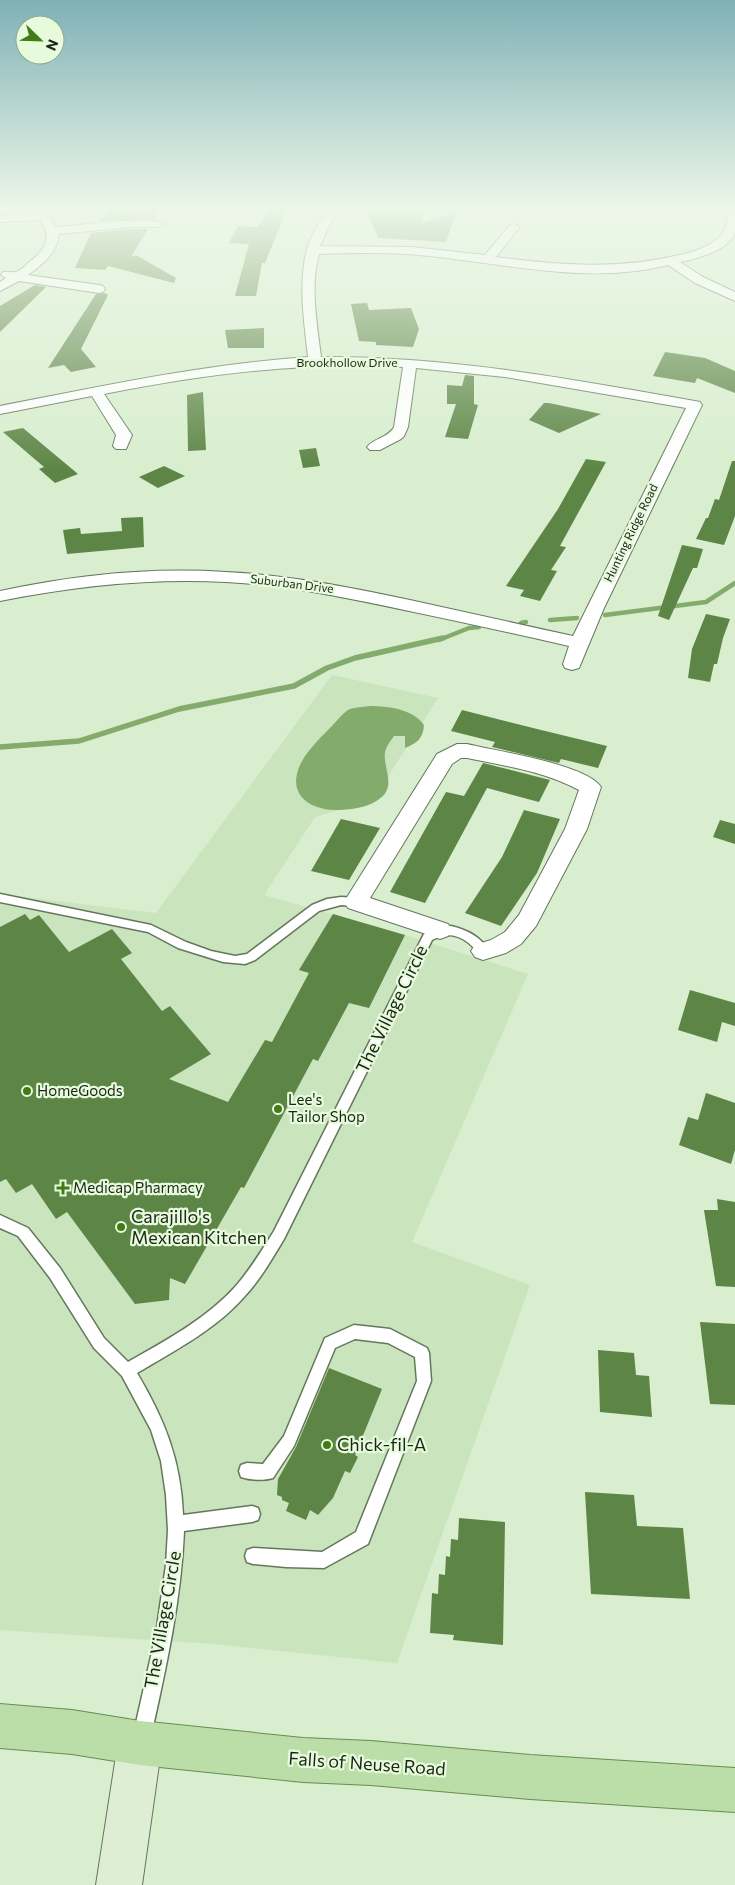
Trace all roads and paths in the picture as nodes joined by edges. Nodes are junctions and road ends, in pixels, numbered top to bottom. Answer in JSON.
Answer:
{"nodes":[{"id":1,"x":308,"y":295,"type":"edge"},
{"id":2,"x":315,"y":361,"type":"junction"},
{"id":3,"x":410,"y":363,"type":"junction"},
{"id":4,"x":96,"y":392,"type":"junction"},
{"id":5,"x":696,"y":405,"type":"joint"},
{"id":6,"x":0,"y":410,"type":"edge"},
{"id":7,"x":121,"y":446,"type":"dead end"},
{"id":8,"x":374,"y":447,"type":"dead end"},
{"id":9,"x":0,"y":596,"type":"edge"},
{"id":10,"x":579,"y":643,"type":"junction"},
{"id":11,"x":572,"y":664,"type":"dead end"},
{"id":12,"x":0,"y":898,"type":"edge"},
{"id":13,"x":356,"y":902,"type":"junction"},
{"id":14,"x":440,"y":930,"type":"junction"},
{"id":15,"x":483,"y":951,"type":"joint"},
{"id":16,"x":0,"y":1221,"type":"edge"},
{"id":17,"x":127,"y":1371,"type":"junction"},
{"id":18,"x":247,"y":1471,"type":"dead end"},
{"id":19,"x":252,"y":1514,"type":"dead end"},
{"id":20,"x":175,"y":1524,"type":"junction"},
{"id":21,"x":252,"y":1556,"type":"dead end"},
{"id":22,"x":0,"y":1726,"type":"edge"},
{"id":23,"x":140,"y":1743,"type":"junction"},
{"id":24,"x":735,"y":1790,"type":"edge"},
{"id":25,"x":119,"y":1885,"type":"edge"}],
"edges":[{"from":1,"to":2,"type":"street"},
{"from":2,"to":3,"type":"street","name":"Brookhollow Drive"},
{"from":2,"to":4,"type":"street","name":"Brookhollow Drive"},
{"from":3,"to":5,"type":"street","name":"Brookhollow Drive"},
{"from":3,"to":8,"type":"street"},
{"from":4,"to":6,"type":"street","name":"Brookhollow Drive"},
{"from":4,"to":7,"type":"street"},
{"from":5,"to":10,"type":"street","name":"Hunting Ridge Road"},
{"from":9,"to":10,"type":"street","name":"Suburban Drive"},
{"from":10,"to":11,"type":"street","name":"Hunting Ridge Road"},
{"from":12,"to":13,"type":"lane"},
{"from":13,"to":14,"type":"street","name":"The Village Circle"},
{"from":13,"to":15,"type":"street","name":"The Village Circle"},
{"from":14,"to":15,"type":"lane","name":"The Village Circle"},
{"from":14,"to":17,"type":"lane","name":"The Village Circle"},
{"from":16,"to":17,"type":"lane"},
{"from":17,"to":20,"type":"lane","name":"The Village Circle"},
{"from":18,"to":21,"type":"lane"},
{"from":19,"to":20,"type":"lane"},
{"from":20,"to":23,"type":"lane","name":"The Village Circle"},
{"from":22,"to":23,"type":"main road","name":"Falls of Neuse Road"},
{"from":23,"to":24,"type":"main road","name":"Falls of Neuse Road"},
{"from":23,"to":25,"type":"street"}]}
